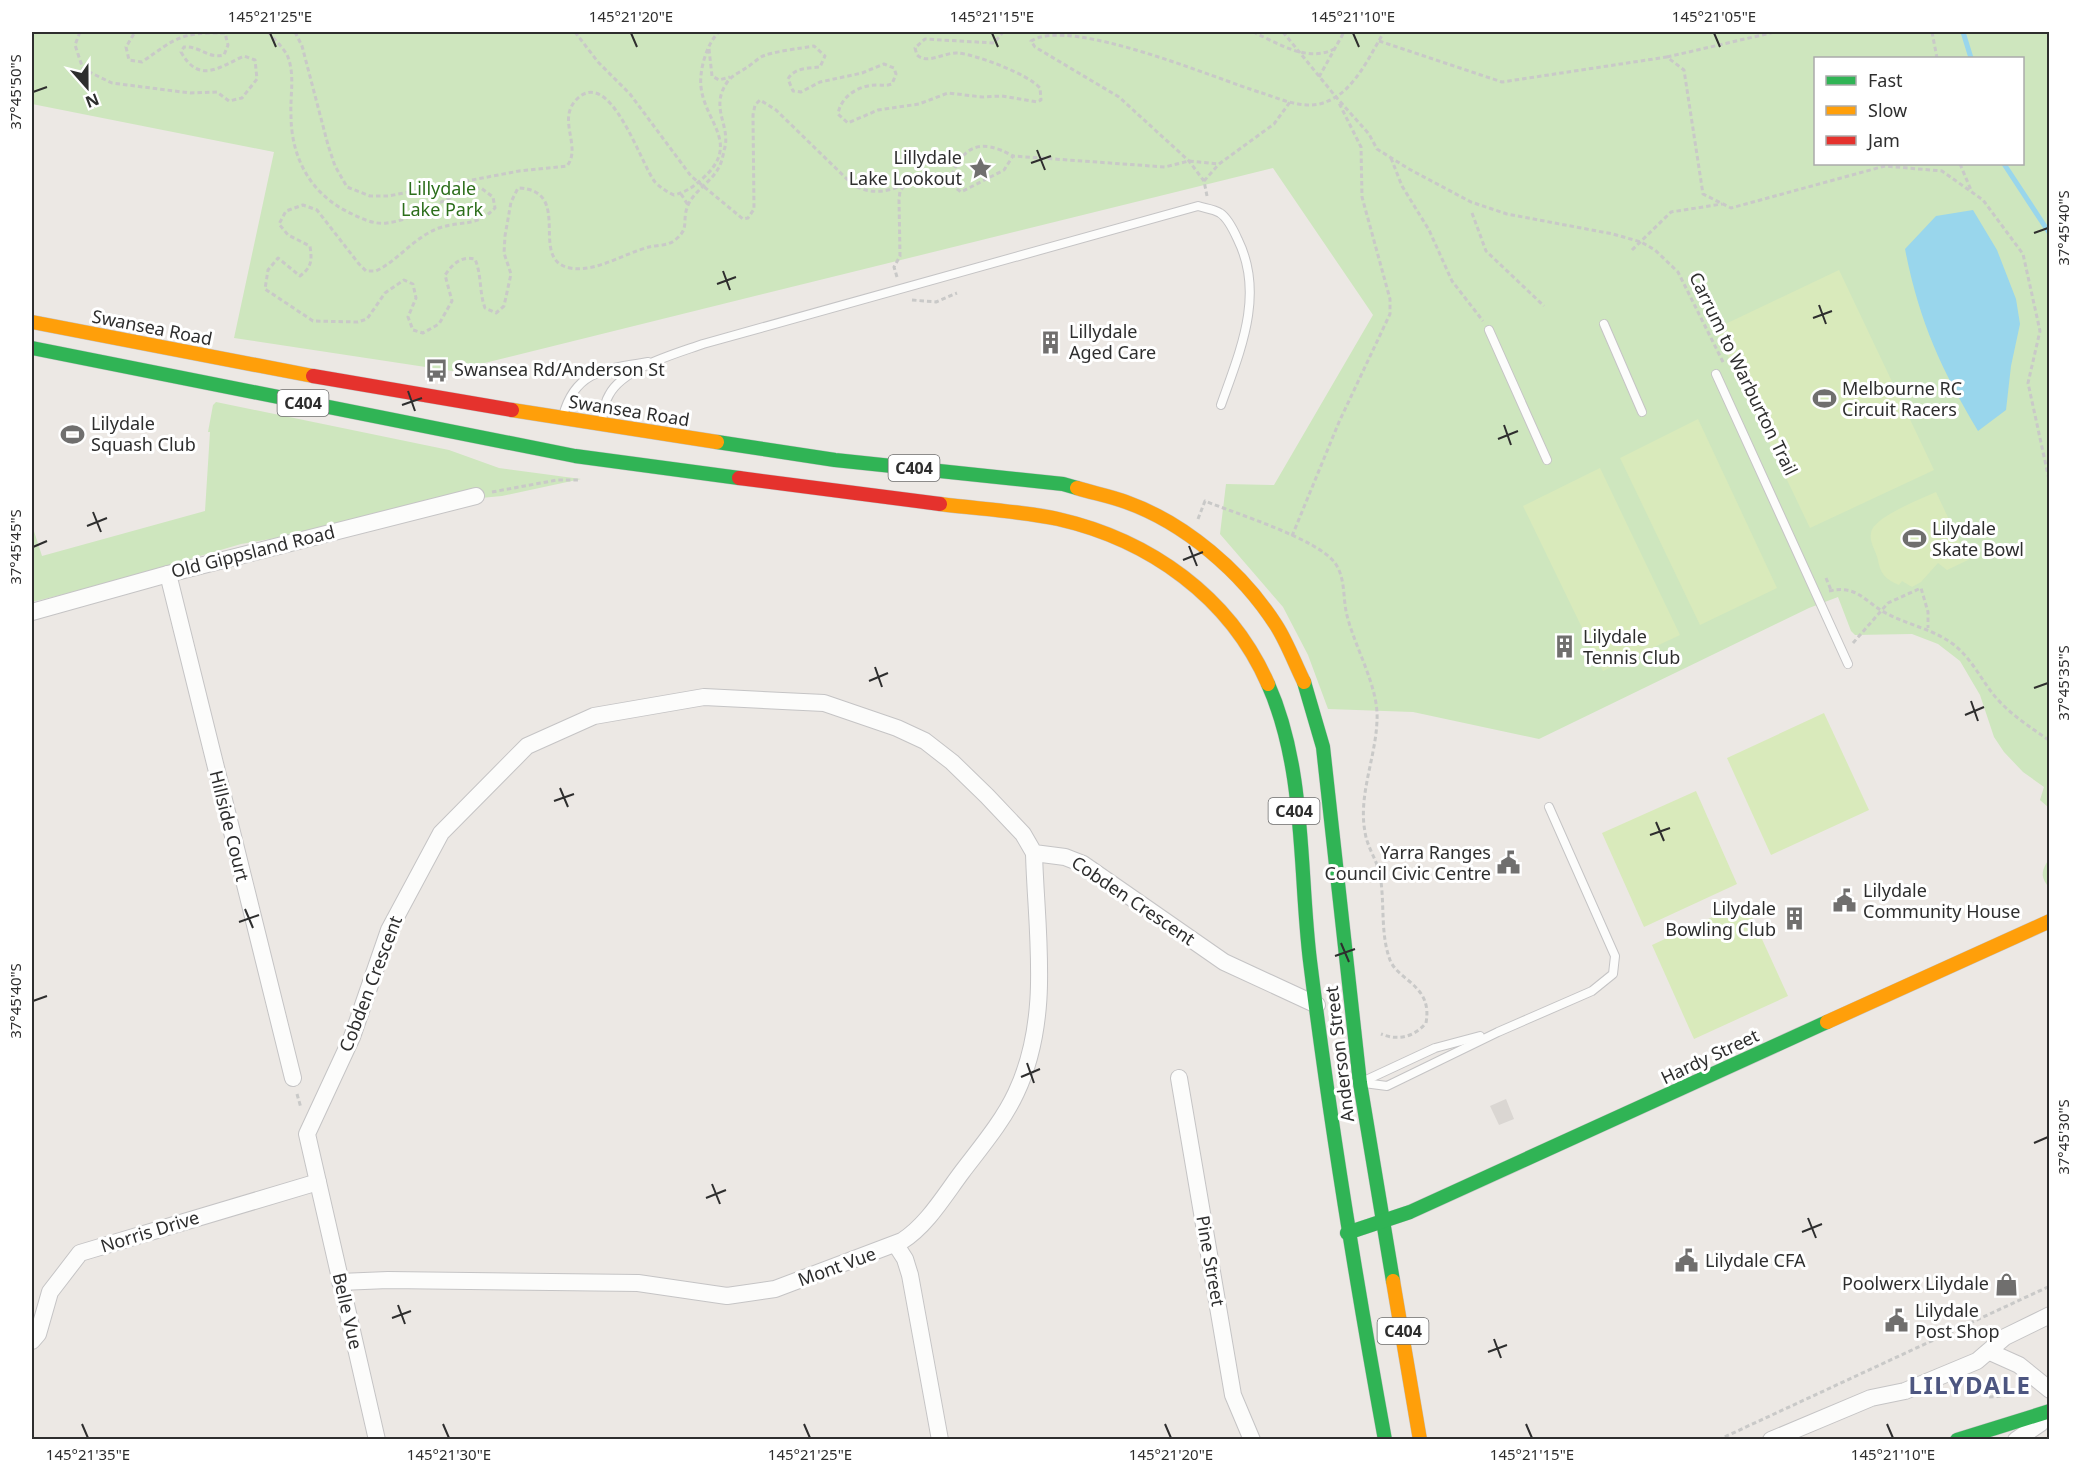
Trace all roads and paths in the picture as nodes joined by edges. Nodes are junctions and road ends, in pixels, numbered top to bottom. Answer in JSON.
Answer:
{"nodes":[{"id":1,"x":80,"y":32,"type":"edge"},
{"id":2,"x":135,"y":32,"type":"edge"},
{"id":3,"x":268,"y":32,"type":"edge"},
{"id":4,"x":295,"y":32,"type":"edge"},
{"id":5,"x":575,"y":32,"type":"edge"},
{"id":6,"x":719,"y":32,"type":"edge"},
{"id":7,"x":1003,"y":32,"type":"edge"},
{"id":8,"x":1253,"y":32,"type":"edge"},
{"id":9,"x":1283,"y":32,"type":"edge"},
{"id":10,"x":1344,"y":32,"type":"edge"},
{"id":11,"x":1384,"y":32,"type":"edge"},
{"id":12,"x":1775,"y":32,"type":"edge"},
{"id":13,"x":1932,"y":32,"type":"edge"},
{"id":14,"x":1379,"y":41,"type":"junction"},
{"id":15,"x":709,"y":48,"type":"junction"},
{"id":16,"x":1334,"y":49,"type":"junction"},
{"id":17,"x":1298,"y":51,"type":"junction"},
{"id":18,"x":1667,"y":57,"type":"junction"},
{"id":19,"x":1937,"y":57,"type":"edge"},
{"id":20,"x":733,"y":76,"type":"junction"},
{"id":21,"x":1319,"y":77,"type":"junction"},
{"id":22,"x":1336,"y":97,"type":"junction"},
{"id":23,"x":1290,"y":102,"type":"junction"},
{"id":24,"x":1013,"y":156,"type":"junction"},
{"id":25,"x":1391,"y":157,"type":"junction"},
{"id":26,"x":1189,"y":161,"type":"junction"},
{"id":27,"x":1219,"y":164,"type":"junction"},
{"id":28,"x":1960,"y":165,"type":"edge"},
{"id":29,"x":707,"y":175,"type":"junction"},
{"id":30,"x":710,"y":179,"type":"junction"},
{"id":31,"x":1204,"y":181,"type":"junction"},
{"id":32,"x":699,"y":182,"type":"junction"},
{"id":33,"x":949,"y":182,"type":"junction"},
{"id":34,"x":906,"y":184,"type":"junction"},
{"id":35,"x":704,"y":186,"type":"junction"},
{"id":36,"x":1972,"y":192,"type":"junction"},
{"id":37,"x":680,"y":194,"type":"junction"},
{"id":38,"x":1723,"y":204,"type":"junction"},
{"id":39,"x":688,"y":205,"type":"junction"},
{"id":40,"x":1209,"y":210,"type":"junction"},
{"id":41,"x":1472,"y":213,"type":"dead end"},
{"id":42,"x":1641,"y":242,"type":"junction"},
{"id":43,"x":1632,"y":250,"type":"dead end"},
{"id":44,"x":900,"y":290,"type":"junction"},
{"id":45,"x":957,"y":293,"type":"dead end"},
{"id":46,"x":908,"y":300,"type":"dead end"},
{"id":47,"x":1544,"y":306,"type":"dead end"},
{"id":48,"x":32,"y":321,"type":"edge"},
{"id":49,"x":1604,"y":324,"type":"dead end"},
{"id":50,"x":1489,"y":330,"type":"joint"},
{"id":51,"x":32,"y":348,"type":"edge"},
{"id":52,"x":657,"y":360,"type":"junction"},
{"id":53,"x":1724,"y":365,"type":"dead end"},
{"id":54,"x":1716,"y":374,"type":"dead end"},
{"id":55,"x":1221,"y":405,"type":"dead end"},
{"id":56,"x":504,"y":408,"type":"junction"},
{"id":57,"x":1642,"y":412,"type":"dead end"},
{"id":58,"x":562,"y":419,"type":"junction"},
{"id":59,"x":601,"y":425,"type":"junction"},
{"id":60,"x":513,"y":446,"type":"junction"},
{"id":61,"x":575,"y":456,"type":"junction"},
{"id":62,"x":1547,"y":460,"type":"dead end"},
{"id":63,"x":589,"y":480,"type":"dead end"},
{"id":64,"x":2049,"y":484,"type":"edge"},
{"id":65,"x":476,"y":495,"type":"joint"},
{"id":66,"x":1292,"y":536,"type":"dead end"},
{"id":67,"x":1211,"y":552,"type":"joint"},
{"id":68,"x":1821,"y":569,"type":"dead end"},
{"id":69,"x":168,"y":574,"type":"junction"},
{"id":70,"x":1880,"y":610,"type":"junction"},
{"id":71,"x":32,"y":612,"type":"edge"},
{"id":72,"x":1928,"y":628,"type":"junction"},
{"id":73,"x":1843,"y":654,"type":"junction"},
{"id":74,"x":1848,"y":664,"type":"dead end"},
{"id":75,"x":2049,"y":741,"type":"edge"},
{"id":76,"x":1549,"y":807,"type":"dead end"},
{"id":77,"x":1336,"y":849,"type":"junction"},
{"id":78,"x":1034,"y":853,"type":"junction"},
{"id":79,"x":2049,"y":921,"type":"edge"},
{"id":80,"x":1328,"y":1001,"type":"junction"},
{"id":81,"x":1498,"y":1032,"type":"junction"},
{"id":82,"x":293,"y":1078,"type":"dead end"},
{"id":83,"x":1179,"y":1078,"type":"dead end"},
{"id":84,"x":1344,"y":1087,"type":"junction"},
{"id":85,"x":318,"y":1182,"type":"junction"},
{"id":86,"x":1384,"y":1222,"type":"junction"},
{"id":87,"x":1347,"y":1233,"type":"junction"},
{"id":88,"x":896,"y":1245,"type":"junction"},
{"id":89,"x":340,"y":1282,"type":"junction"},
{"id":90,"x":2049,"y":1286,"type":"edge"},
{"id":91,"x":2049,"y":1316,"type":"edge"},
{"id":92,"x":32,"y":1341,"type":"edge"},
{"id":93,"x":1990,"y":1352,"type":"junction"},
{"id":94,"x":2049,"y":1390,"type":"edge"},
{"id":95,"x":2049,"y":1410,"type":"edge"},
{"id":96,"x":2049,"y":1417,"type":"edge"},
{"id":97,"x":1810,"y":1424,"type":"junction"},
{"id":98,"x":377,"y":1440,"type":"edge"},
{"id":99,"x":940,"y":1440,"type":"edge"},
{"id":100,"x":1252,"y":1440,"type":"edge"},
{"id":101,"x":1384,"y":1440,"type":"edge"},
{"id":102,"x":1420,"y":1440,"type":"edge"},
{"id":103,"x":1718,"y":1440,"type":"edge"},
{"id":104,"x":1771,"y":1440,"type":"edge"},
{"id":105,"x":1792,"y":1440,"type":"edge"},
{"id":106,"x":1957,"y":1440,"type":"edge"},
{"id":107,"x":2016,"y":1440,"type":"edge"}],
"edges":[{"from":1,"to":2,"type":"path"},
{"from":3,"to":39,"type":"path"},
{"from":4,"to":37,"type":"path"},
{"from":5,"to":32,"type":"path"},
{"from":6,"to":15,"type":"path"},
{"from":7,"to":20,"type":"path"},
{"from":8,"to":17,"type":"path","name":"Carrum to Warburton Trail"},
{"from":9,"to":17,"type":"path"},
{"from":10,"to":16,"type":"path"},
{"from":11,"to":14,"type":"path"},
{"from":12,"to":18,"type":"path"},
{"from":13,"to":19,"type":"path"},
{"from":14,"to":18,"type":"path"},
{"from":14,"to":22,"type":"path"},
{"from":15,"to":20,"type":"path"},
{"from":15,"to":29,"type":"path"},
{"from":16,"to":17,"type":"path"},
{"from":16,"to":21,"type":"path"},
{"from":17,"to":21,"type":"path","name":"Carrum to Warburton Trail"},
{"from":18,"to":38,"type":"path"},
{"from":20,"to":30,"type":"path"},
{"from":21,"to":22,"type":"path","name":"Carrum to Warburton Trail"},
{"from":22,"to":23,"type":"path"},
{"from":22,"to":25,"type":"path","name":"Carrum to Warburton Trail"},
{"from":22,"to":66,"type":"path"},
{"from":23,"to":26,"type":"path"},
{"from":23,"to":27,"type":"path"},
{"from":24,"to":26,"type":"path"},
{"from":24,"to":33,"type":"path"},
{"from":24,"to":33,"type":"path"},
{"from":25,"to":42,"type":"path","name":"Carrum to Warburton Trail"},
{"from":25,"to":50,"type":"path"},
{"from":26,"to":27,"type":"path"},
{"from":26,"to":31,"type":"path"},
{"from":27,"to":31,"type":"path"},
{"from":28,"to":36,"type":"path"},
{"from":29,"to":30,"type":"path"},
{"from":29,"to":32,"type":"path"},
{"from":30,"to":35,"type":"path"},
{"from":31,"to":40,"type":"path"},
{"from":32,"to":35,"type":"path"},
{"from":32,"to":37,"type":"path"},
{"from":33,"to":34,"type":"path"},
{"from":34,"to":35,"type":"path"},
{"from":34,"to":44,"type":"path"},
{"from":35,"to":39,"type":"path"},
{"from":36,"to":38,"type":"path"},
{"from":36,"to":64,"type":"path"},
{"from":37,"to":39,"type":"path"},
{"from":38,"to":42,"type":"path"},
{"from":40,"to":44,"type":"lane"},
{"from":40,"to":55,"type":"lane"},
{"from":41,"to":47,"type":"path"},
{"from":42,"to":43,"type":"path"},
{"from":42,"to":53,"type":"path","name":"Carrum to Warburton Trail"},
{"from":44,"to":52,"type":"lane"},
{"from":45,"to":46,"type":"path"},
{"from":48,"to":56,"type":"main road","name":"Swansea Road","number":"C404"},
{"from":49,"to":57,"type":"lane"},
{"from":50,"to":62,"type":"lane"},
{"from":51,"to":60,"type":"main road","number":"C404"},
{"from":52,"to":58,"type":"lane"},
{"from":52,"to":59,"type":"lane"},
{"from":54,"to":73,"type":"lane"},
{"from":56,"to":58,"type":"main road","name":"Swansea Road","number":"C404"},
{"from":56,"to":60,"type":"main road"},
{"from":58,"to":59,"type":"main road","name":"Swansea Road","number":"C404"},
{"from":58,"to":61,"type":"main road"},
{"from":59,"to":61,"type":"main road"},
{"from":59,"to":67,"type":"main road","name":"Swansea Road","number":"C404"},
{"from":60,"to":61,"type":"main road","number":"C404"},
{"from":61,"to":80,"type":"main road","name":"Anderson Street","number":"C404"},
{"from":63,"to":65,"type":"path"},
{"from":65,"to":69,"type":"street","name":"Old Gippsland Road"},
{"from":67,"to":77,"type":"main road","name":"Anderson Street","number":"C404"},
{"from":68,"to":70,"type":"path"},
{"from":69,"to":71,"type":"street","name":"Old Gippsland Road"},
{"from":69,"to":82,"type":"street","name":"Hillside Court"},
{"from":70,"to":72,"type":"path"},
{"from":70,"to":72,"type":"path"},
{"from":70,"to":73,"type":"path"},
{"from":72,"to":75,"type":"path"},
{"from":73,"to":74,"type":"lane"},
{"from":76,"to":81,"type":"lane"},
{"from":77,"to":80,"type":"main road"},
{"from":77,"to":84,"type":"main road","name":"Anderson Street","number":"C404"},
{"from":78,"to":80,"type":"street","name":"Cobden Crescent"},
{"from":78,"to":85,"type":"street","name":"Cobden Crescent"},
{"from":78,"to":88,"type":"street","name":"Mont Vue"},
{"from":79,"to":86,"type":"main road","name":"Hardy Street"},
{"from":80,"to":84,"type":"main road","name":"Anderson Street","number":"C404"},
{"from":81,"to":84,"type":"lane"},
{"from":81,"to":84,"type":"lane"},
{"from":83,"to":100,"type":"street","name":"Pine Street"},
{"from":84,"to":86,"type":"main road","name":"Anderson Street","number":"C404"},
{"from":84,"to":87,"type":"main road","name":"Anderson Street","number":"C404"},
{"from":85,"to":89,"type":"street","name":"Belle Vue"},
{"from":85,"to":92,"type":"street","name":"Norris Drive"},
{"from":86,"to":87,"type":"main road","name":"Hardy Street"},
{"from":86,"to":102,"type":"main road","name":"Anderson Street","number":"C404"},
{"from":87,"to":101,"type":"main road","name":"Anderson Street","number":"C404"},
{"from":88,"to":89,"type":"street","name":"Mont Vue"},
{"from":88,"to":99,"type":"street"},
{"from":89,"to":98,"type":"street","name":"Belle Vue"},
{"from":90,"to":103,"type":"path"},
{"from":91,"to":93,"type":"street"},
{"from":93,"to":94,"type":"street"},
{"from":93,"to":97,"type":"street"},
{"from":95,"to":106,"type":"main road"},
{"from":96,"to":107,"type":"street"},
{"from":97,"to":104,"type":"street"},
{"from":97,"to":105,"type":"lane"}]}
